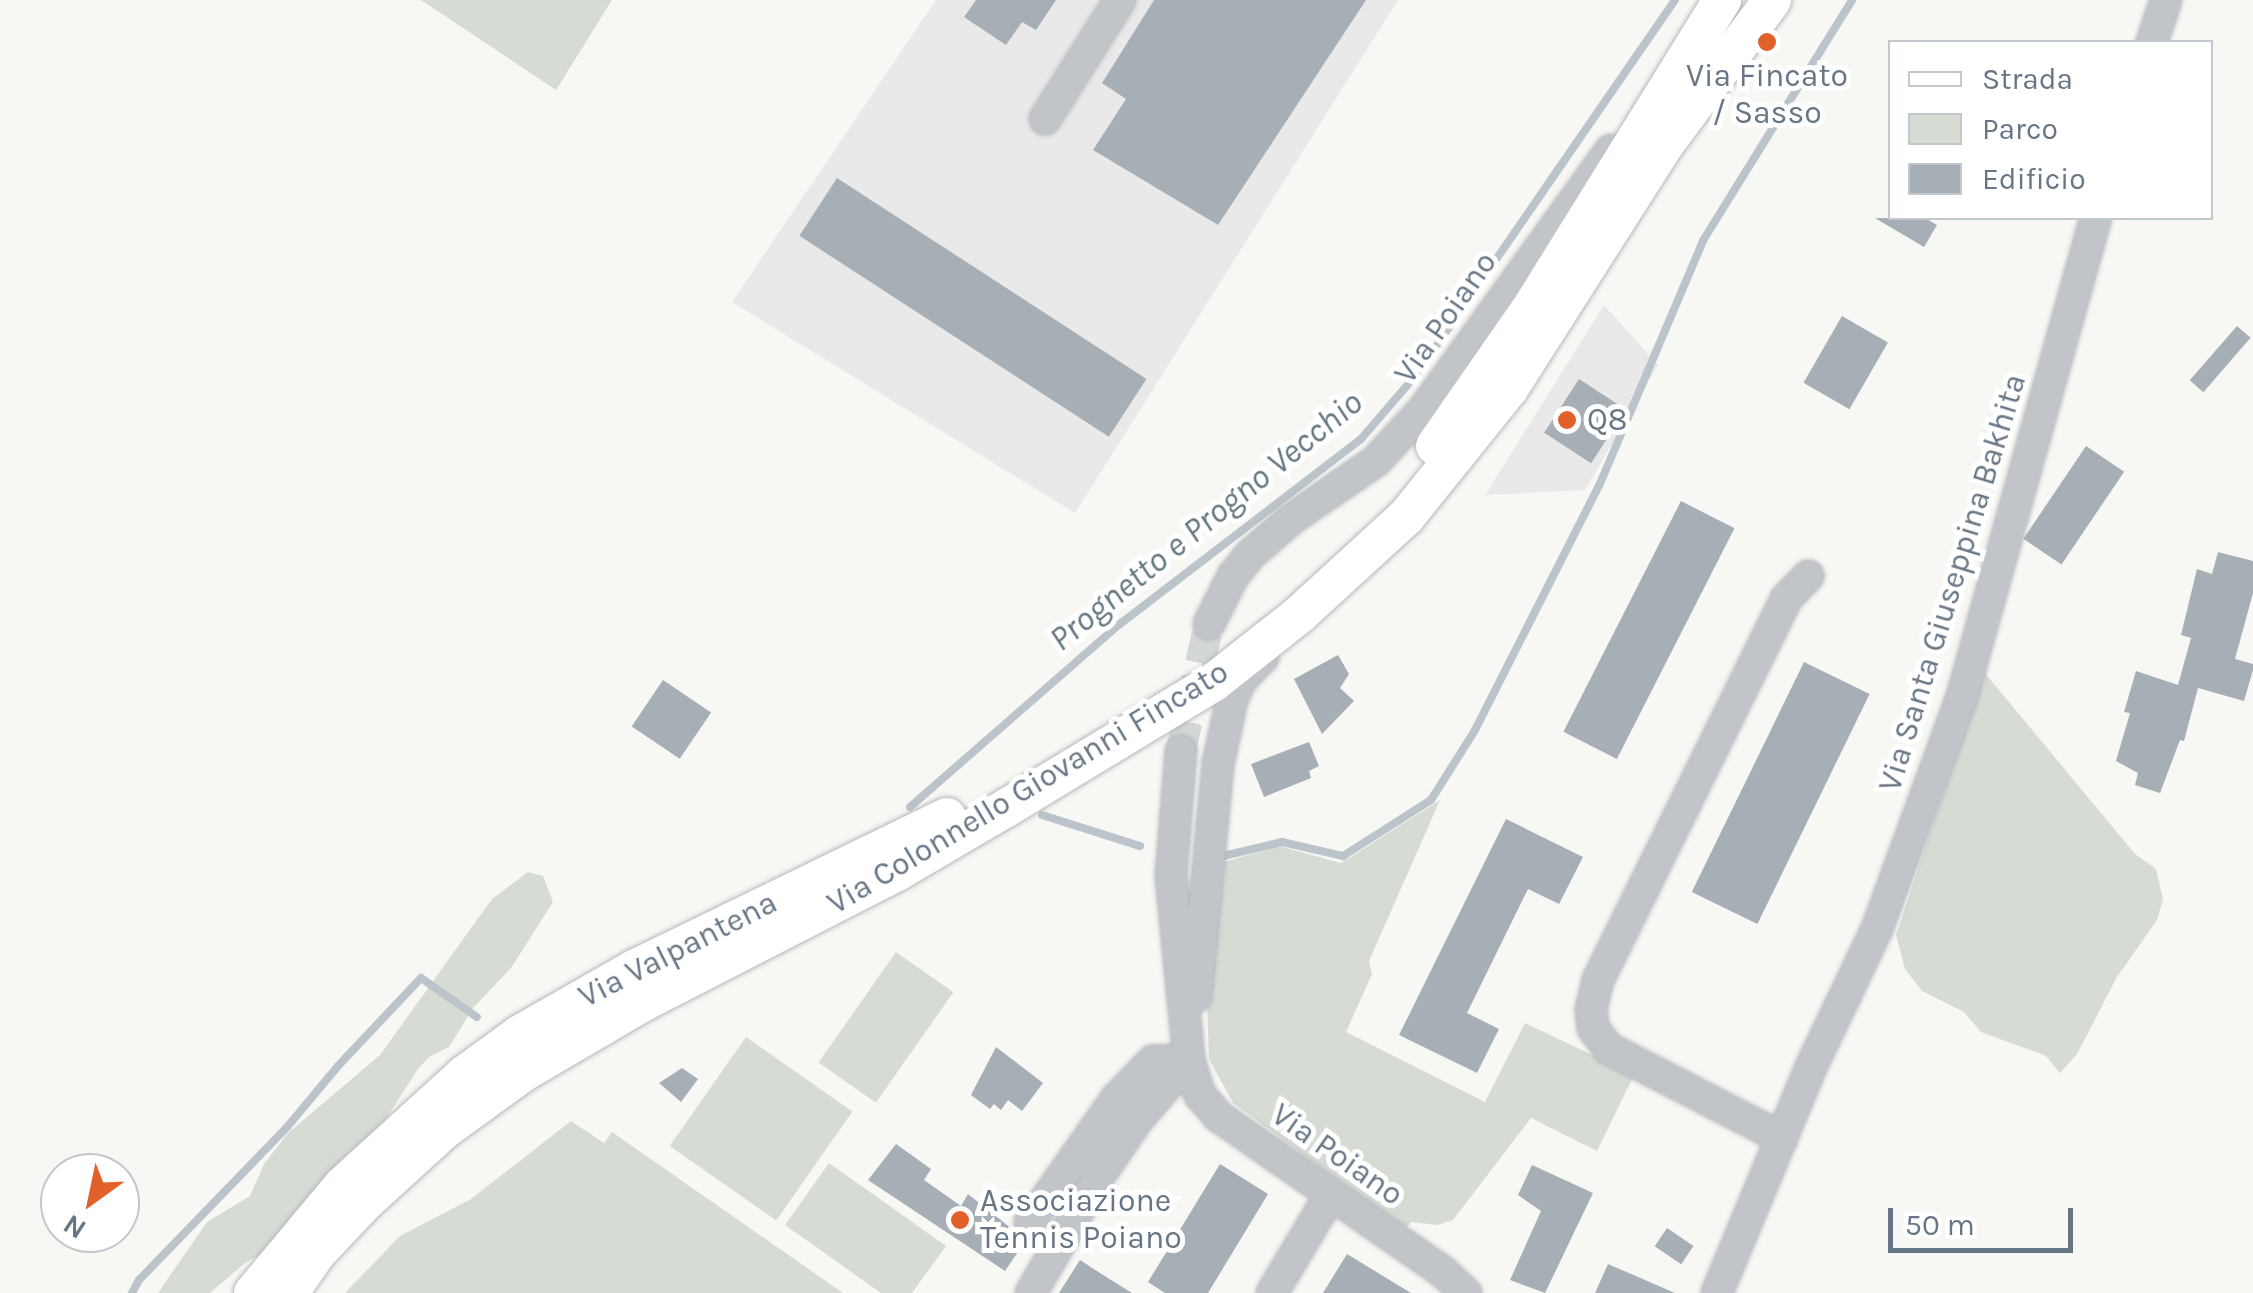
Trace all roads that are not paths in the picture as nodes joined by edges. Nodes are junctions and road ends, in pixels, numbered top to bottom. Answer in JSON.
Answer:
{"nodes":[{"id":1,"x":1120,"y":0,"type":"edge"},
{"id":2,"x":1772,"y":0,"type":"edge"},
{"id":3,"x":2166,"y":0,"type":"edge"},
{"id":4,"x":1715,"y":10,"type":"edge"},
{"id":5,"x":2153,"y":40,"type":"edge"},
{"id":6,"x":1045,"y":119,"type":"dead end"},
{"id":7,"x":2095,"y":220,"type":"edge"},
{"id":8,"x":1374,"y":548,"type":"junction"},
{"id":9,"x":1808,"y":576,"type":"dead end"},
{"id":10,"x":1209,"y":624,"type":"tunnel mouth"},
{"id":11,"x":1181,"y":751,"type":"tunnel mouth"},
{"id":12,"x":642,"y":1002,"type":"joint"},
{"id":13,"x":1189,"y":1060,"type":"junction"},
{"id":14,"x":1782,"y":1138,"type":"junction"},
{"id":15,"x":1331,"y":1194,"type":"junction"},
{"id":16,"x":1030,"y":1222,"type":"dead end"},
{"id":17,"x":253,"y":1293,"type":"edge"},
{"id":18,"x":289,"y":1293,"type":"edge"},
{"id":19,"x":1031,"y":1293,"type":"edge"},
{"id":20,"x":1272,"y":1293,"type":"edge"},
{"id":21,"x":1466,"y":1293,"type":"edge"},
{"id":22,"x":1717,"y":1293,"type":"edge"}],
"edges":[{"from":1,"to":6,"type":"street"},
{"from":2,"to":8,"type":"main road","name":"Via Colonnello Giovanni Fincato"},
{"from":3,"to":5,"type":"street"},
{"from":4,"to":10,"type":"street","name":"Via Poiano"},
{"from":4,"to":17,"type":"main road","name":"Via Valpantena"},
{"from":7,"to":14,"type":"street","name":"Via Santa Giuseppina Bakhita"},
{"from":8,"to":12,"type":"main road","name":"Via Colonnello Giovanni Fincato"},
{"from":8,"to":13,"type":"street","name":"Via Poiano"},
{"from":9,"to":14,"type":"street"},
{"from":11,"to":13,"type":"street","name":"Via Poiano"},
{"from":12,"to":18,"type":"main road","name":"Via Valpantena"},
{"from":13,"to":15,"type":"street","name":"Via Poiano"},
{"from":13,"to":16,"type":"street"},
{"from":13,"to":19,"type":"street"},
{"from":14,"to":22,"type":"street","name":"Via Santa Giuseppina Bakhita"},
{"from":15,"to":20,"type":"street"},
{"from":15,"to":21,"type":"street","name":"Via Poiano"}]}
